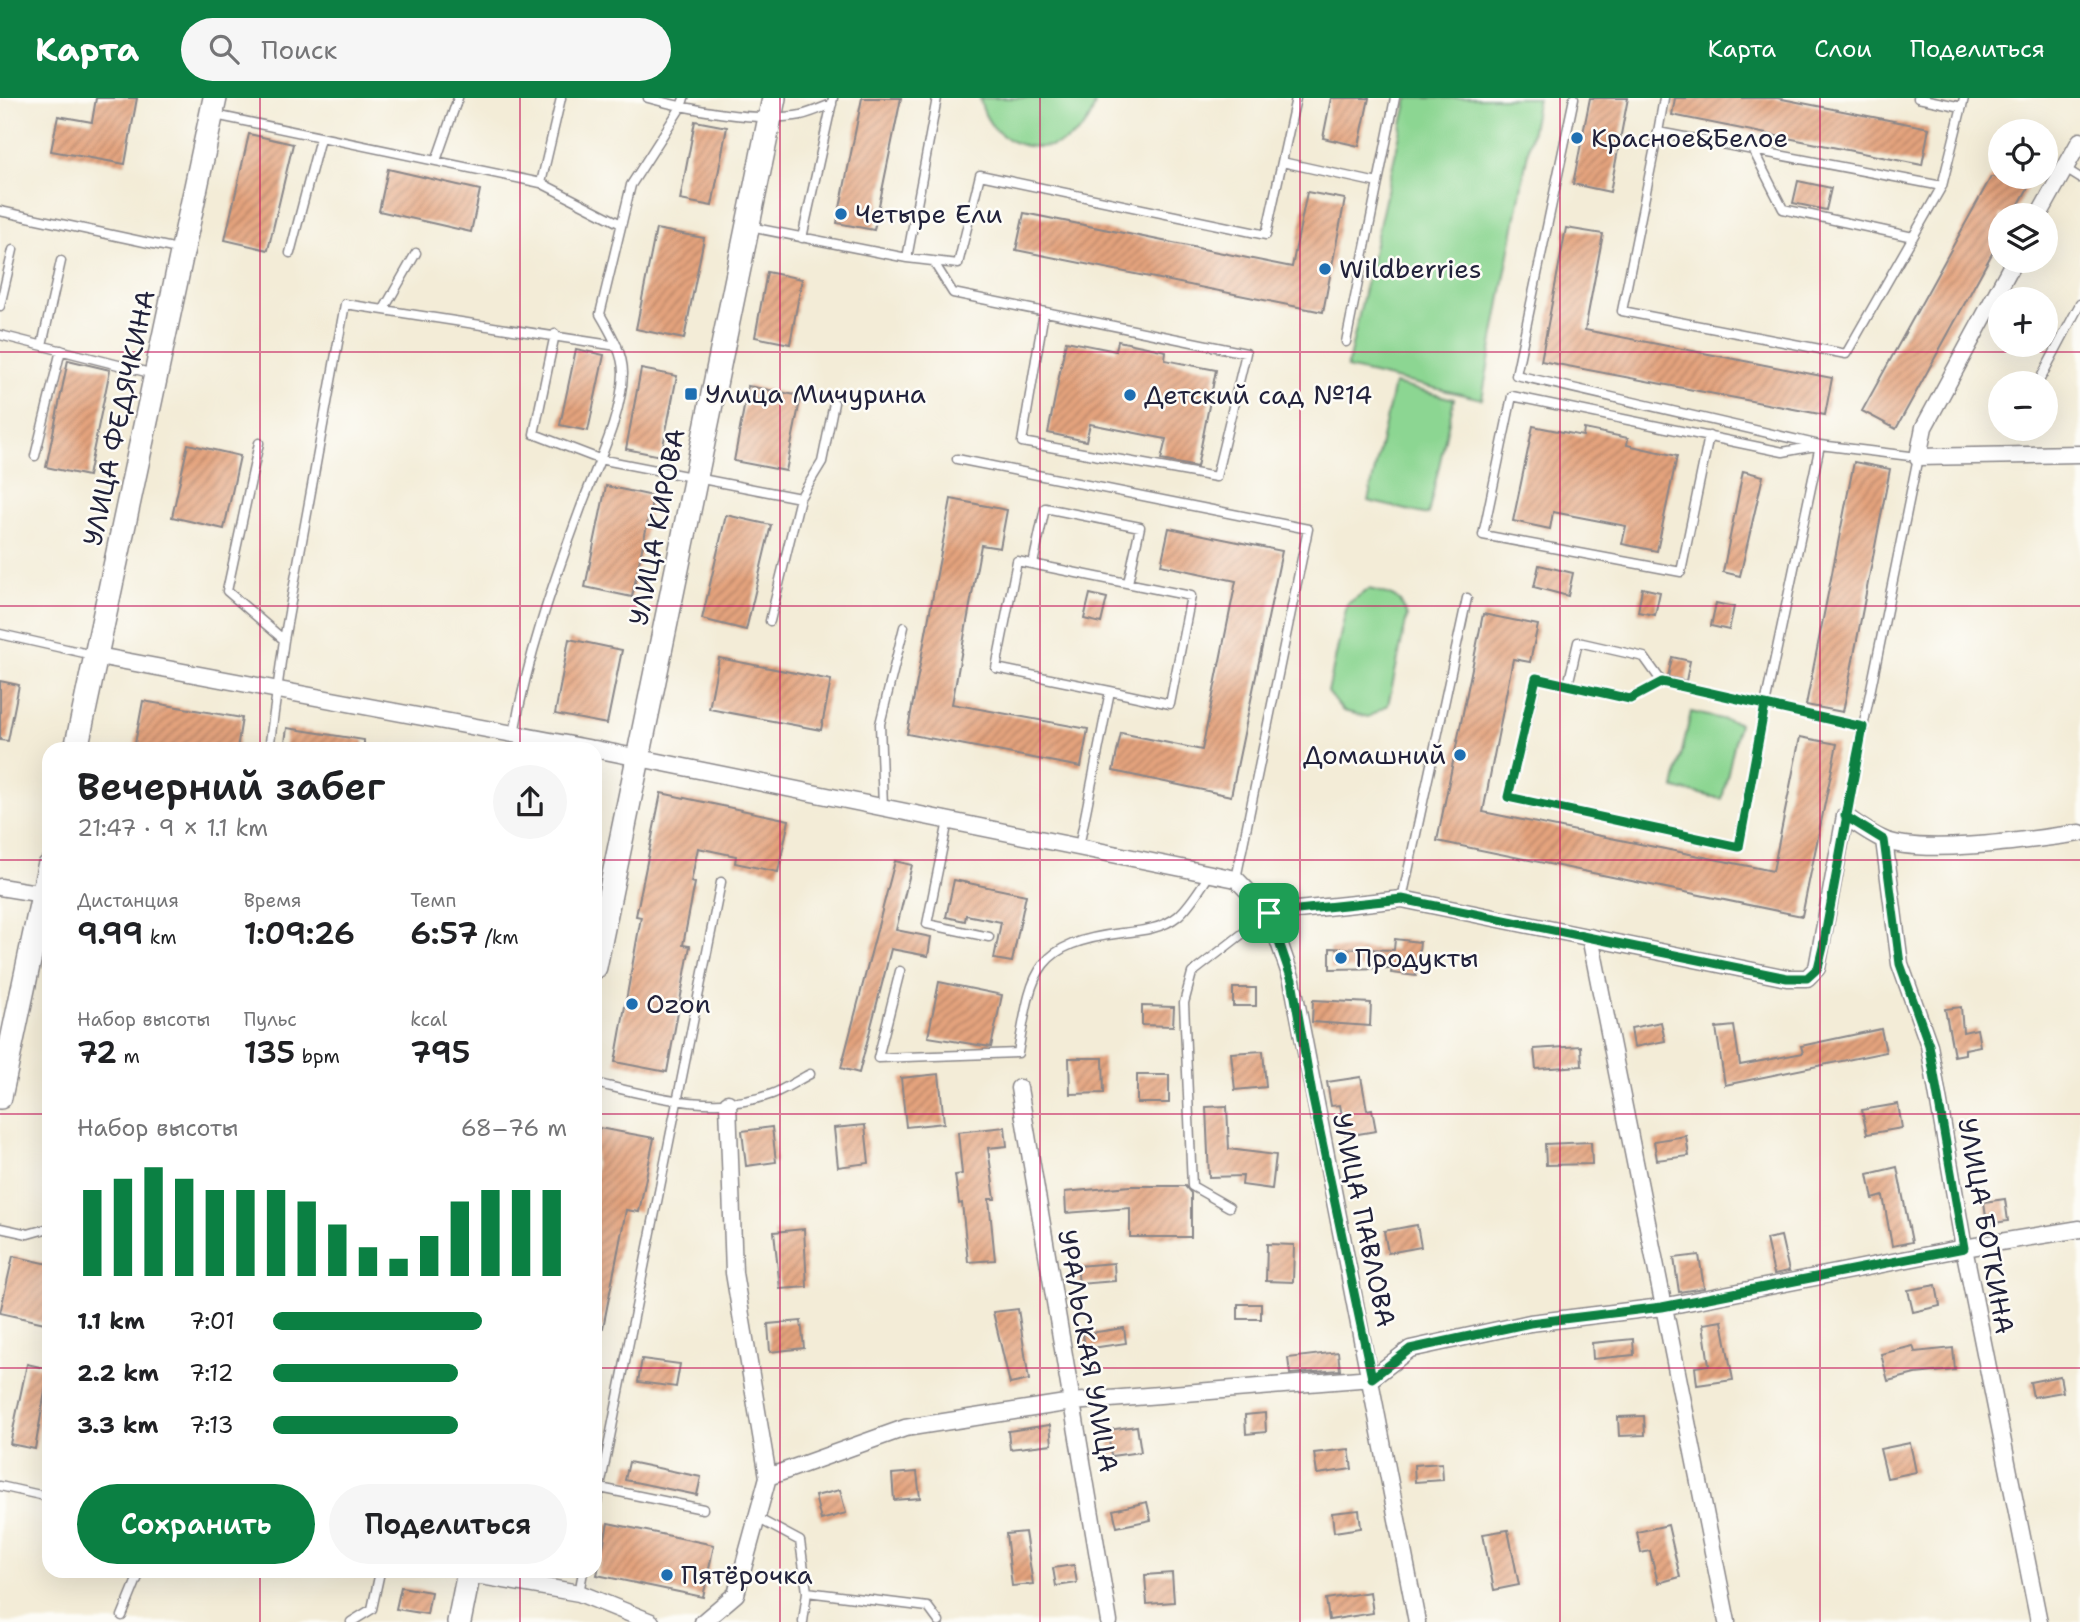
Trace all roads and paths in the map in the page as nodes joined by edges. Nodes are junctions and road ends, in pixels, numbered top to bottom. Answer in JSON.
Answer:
{"nodes":[{"id":1,"x":458,"y":98,"type":"edge"},
{"id":2,"x":561,"y":98,"type":"edge"},
{"id":3,"x":648,"y":98,"type":"edge"},
{"id":4,"x":937,"y":98,"type":"edge"},
{"id":5,"x":1296,"y":98,"type":"edge"},
{"id":6,"x":1395,"y":98,"type":"edge"},
{"id":7,"x":1574,"y":98,"type":"edge"},
{"id":8,"x":1664,"y":98,"type":"edge"},
{"id":9,"x":1918,"y":98,"type":"edge"},
{"id":10,"x":832,"y":101,"type":"edge"},
{"id":11,"x":682,"y":103,"type":"edge"},
{"id":12,"x":1963,"y":103,"type":"edge"},
{"id":13,"x":213,"y":106,"type":"edge"},
{"id":14,"x":772,"y":107,"type":"edge"},
{"id":15,"x":1658,"y":132,"type":"junction"},
{"id":16,"x":320,"y":138,"type":"junction"},
{"id":17,"x":2080,"y":141,"type":"edge"},
{"id":18,"x":1753,"y":150,"type":"junction"},
{"id":19,"x":436,"y":161,"type":"junction"},
{"id":20,"x":1282,"y":162,"type":"junction"},
{"id":21,"x":2064,"y":169,"type":"junction"},
{"id":22,"x":2080,"y":178,"type":"edge"},
{"id":23,"x":541,"y":183,"type":"junction"},
{"id":24,"x":1378,"y":183,"type":"junction"},
{"id":25,"x":1942,"y":187,"type":"junction"},
{"id":26,"x":2046,"y":203,"type":"edge"},
{"id":27,"x":0,"y":211,"type":"edge"},
{"id":28,"x":621,"y":225,"type":"junction"},
{"id":29,"x":747,"y":227,"type":"junction"},
{"id":30,"x":1913,"y":237,"type":"junction"},
{"id":31,"x":802,"y":238,"type":"junction"},
{"id":32,"x":13,"y":250,"type":"dead end"},
{"id":33,"x":183,"y":250,"type":"junction"},
{"id":34,"x":290,"y":253,"type":"dead end"},
{"id":35,"x":416,"y":253,"type":"dead end"},
{"id":36,"x":906,"y":258,"type":"junction"},
{"id":37,"x":61,"y":261,"type":"dead end"},
{"id":38,"x":933,"y":261,"type":"junction"},
{"id":39,"x":2007,"y":273,"type":"edge"},
{"id":40,"x":2080,"y":304,"type":"edge"},
{"id":41,"x":0,"y":306,"type":"edge"},
{"id":42,"x":384,"y":309,"type":"junction"},
{"id":43,"x":1044,"y":312,"type":"junction"},
{"id":44,"x":555,"y":334,"type":"junction"},
{"id":45,"x":0,"y":335,"type":"edge"},
{"id":46,"x":1346,"y":342,"type":"dead end"},
{"id":47,"x":42,"y":345,"type":"junction"},
{"id":48,"x":617,"y":346,"type":"junction"},
{"id":49,"x":61,"y":350,"type":"junction"},
{"id":50,"x":2044,"y":371,"type":"edge"},
{"id":51,"x":157,"y":374,"type":"junction"},
{"id":52,"x":834,"y":403,"type":"dead end"},
{"id":53,"x":1709,"y":436,"type":"junction"},
{"id":54,"x":259,"y":443,"type":"dead end"},
{"id":55,"x":1820,"y":445,"type":"junction"},
{"id":56,"x":2080,"y":454,"type":"edge"},
{"id":57,"x":35,"y":456,"type":"dead end"},
{"id":58,"x":1918,"y":457,"type":"junction"},
{"id":59,"x":599,"y":459,"type":"junction"},
{"id":60,"x":957,"y":459,"type":"dead end"},
{"id":61,"x":695,"y":477,"type":"junction"},
{"id":62,"x":800,"y":498,"type":"junction"},
{"id":63,"x":1033,"y":564,"type":"junction"},
{"id":64,"x":1128,"y":583,"type":"junction"},
{"id":65,"x":1467,"y":598,"type":"dead end"},
{"id":66,"x":770,"y":621,"type":"dead end"},
{"id":67,"x":904,"y":627,"type":"dead end"},
{"id":68,"x":0,"y":634,"type":"edge"},
{"id":69,"x":284,"y":640,"type":"junction"},
{"id":70,"x":98,"y":656,"type":"junction"},
{"id":71,"x":1662,"y":682,"type":"junction"},
{"id":72,"x":1568,"y":685,"type":"junction"},
{"id":73,"x":276,"y":689,"type":"junction"},
{"id":74,"x":1110,"y":691,"type":"junction"},
{"id":75,"x":1765,"y":705,"type":"junction"},
{"id":76,"x":1863,"y":727,"type":"junction"},
{"id":77,"x":514,"y":734,"type":"junction"},
{"id":78,"x":78,"y":742,"type":"edge"},
{"id":79,"x":271,"y":742,"type":"edge"},
{"id":80,"x":557,"y":742,"type":"edge"},
{"id":81,"x":602,"y":751,"type":"edge"},
{"id":82,"x":639,"y":758,"type":"junction"},
{"id":83,"x":883,"y":807,"type":"junction"},
{"id":84,"x":1845,"y":816,"type":"junction"},
{"id":85,"x":948,"y":821,"type":"junction"},
{"id":86,"x":2080,"y":833,"type":"edge"},
{"id":87,"x":1884,"y":840,"type":"junction"},
{"id":88,"x":1079,"y":847,"type":"junction"},
{"id":89,"x":1210,"y":874,"type":"junction"},
{"id":90,"x":1236,"y":879,"type":"junction"},
{"id":91,"x":721,"y":882,"type":"dead end"},
{"id":92,"x":0,"y":887,"type":"edge"},
{"id":93,"x":42,"y":894,"type":"edge"},
{"id":94,"x":1402,"y":899,"type":"junction"},
{"id":95,"x":42,"y":913,"type":"edge"},
{"id":96,"x":1269,"y":913,"type":"junction"},
{"id":97,"x":602,"y":934,"type":"edge"},
{"id":98,"x":989,"y":937,"type":"dead end"},
{"id":99,"x":1590,"y":937,"type":"junction"},
{"id":100,"x":900,"y":971,"type":"dead end"},
{"id":101,"x":810,"y":1074,"type":"dead end"},
{"id":102,"x":602,"y":1085,"type":"edge"},
{"id":103,"x":1019,"y":1088,"type":"dead end"},
{"id":104,"x":0,"y":1097,"type":"edge"},
{"id":105,"x":675,"y":1101,"type":"junction"},
{"id":106,"x":728,"y":1102,"type":"junction"},
{"id":107,"x":1229,"y":1207,"type":"dead end"},
{"id":108,"x":0,"y":1227,"type":"edge"},
{"id":109,"x":2080,"y":1229,"type":"edge"},
{"id":110,"x":42,"y":1230,"type":"edge"},
{"id":111,"x":1964,"y":1248,"type":"junction"},
{"id":112,"x":1662,"y":1307,"type":"junction"},
{"id":113,"x":1372,"y":1378,"type":"junction"},
{"id":114,"x":1072,"y":1402,"type":"junction"},
{"id":115,"x":768,"y":1477,"type":"junction"},
{"id":116,"x":602,"y":1478,"type":"edge"},
{"id":117,"x":0,"y":1486,"type":"edge"},
{"id":118,"x":602,"y":1488,"type":"edge"},
{"id":119,"x":42,"y":1495,"type":"edge"},
{"id":120,"x":703,"y":1509,"type":"dead end"},
{"id":121,"x":757,"y":1518,"type":"junction"},
{"id":122,"x":138,"y":1578,"type":"edge"},
{"id":123,"x":379,"y":1578,"type":"edge"},
{"id":124,"x":465,"y":1578,"type":"edge"},
{"id":125,"x":494,"y":1578,"type":"edge"},
{"id":126,"x":582,"y":1578,"type":"edge"},
{"id":127,"x":807,"y":1592,"type":"junction"},
{"id":128,"x":579,"y":1593,"type":"junction"},
{"id":129,"x":122,"y":1616,"type":"dead end"},
{"id":130,"x":351,"y":1622,"type":"edge"},
{"id":131,"x":459,"y":1622,"type":"edge"},
{"id":132,"x":651,"y":1622,"type":"edge"},
{"id":133,"x":703,"y":1622,"type":"edge"},
{"id":134,"x":803,"y":1622,"type":"edge"},
{"id":135,"x":940,"y":1622,"type":"edge"},
{"id":136,"x":1109,"y":1622,"type":"edge"},
{"id":137,"x":1417,"y":1622,"type":"edge"},
{"id":138,"x":1727,"y":1622,"type":"edge"},
{"id":139,"x":2039,"y":1622,"type":"edge"}],
"edges":[{"from":1,"to":19,"type":"lane"},
{"from":2,"to":23,"type":"lane"},
{"from":3,"to":11,"type":"lane"},
{"from":4,"to":36,"type":"lane"},
{"from":5,"to":20,"type":"lane"},
{"from":6,"to":24,"type":"lane"},
{"from":7,"to":55,"type":"lane"},
{"from":8,"to":15,"type":"lane"},
{"from":9,"to":12,"type":"lane"},
{"from":10,"to":14,"type":"lane"},
{"from":10,"to":31,"type":"lane"},
{"from":11,"to":14,"type":"lane"},
{"from":11,"to":28,"type":"lane"},
{"from":12,"to":25,"type":"lane"},
{"from":13,"to":16,"type":"lane"},
{"from":13,"to":33,"type":"main road","name":"УЛИЦА ФЕДЯЧКИНА"},
{"from":14,"to":29,"type":"main road","name":"УЛИЦА КИРОВА"},
{"from":15,"to":18,"type":"lane"},
{"from":15,"to":30,"type":"lane"},
{"from":16,"to":19,"type":"lane"},
{"from":16,"to":34,"type":"lane"},
{"from":17,"to":21,"type":"street"},
{"from":18,"to":25,"type":"lane"},
{"from":18,"to":30,"type":"lane"},
{"from":19,"to":23,"type":"lane"},
{"from":20,"to":24,"type":"lane"},
{"from":20,"to":38,"type":"lane"},
{"from":21,"to":22,"type":"lane"},
{"from":21,"to":26,"type":"street"},
{"from":23,"to":28,"type":"lane"},
{"from":24,"to":46,"type":"lane"},
{"from":25,"to":30,"type":"lane"},
{"from":27,"to":33,"type":"lane"},
{"from":28,"to":48,"type":"lane"},
{"from":29,"to":31,"type":"lane"},
{"from":29,"to":61,"type":"main road","name":"УЛИЦА КИРОВА"},
{"from":31,"to":36,"type":"lane"},
{"from":32,"to":41,"type":"lane"},
{"from":33,"to":51,"type":"main road","name":"УЛИЦА ФЕДЯЧКИНА"},
{"from":35,"to":42,"type":"lane"},
{"from":36,"to":38,"type":"lane"},
{"from":37,"to":47,"type":"lane"},
{"from":38,"to":43,"type":"lane"},
{"from":39,"to":58,"type":"street"},
{"from":40,"to":50,"type":"lane"},
{"from":42,"to":44,"type":"lane"},
{"from":42,"to":69,"type":"lane"},
{"from":43,"to":43,"type":"lane"},
{"from":44,"to":48,"type":"lane"},
{"from":44,"to":59,"type":"lane"},
{"from":45,"to":47,"type":"lane"},
{"from":47,"to":49,"type":"lane"},
{"from":48,"to":59,"type":"lane"},
{"from":49,"to":51,"type":"lane"},
{"from":49,"to":57,"type":"lane"},
{"from":51,"to":70,"type":"main road","name":"УЛИЦА ФЕДЯЧКИНА"},
{"from":52,"to":62,"type":"lane"},
{"from":53,"to":53,"type":"lane"},
{"from":53,"to":55,"type":"lane"},
{"from":54,"to":69,"type":"lane"},
{"from":55,"to":58,"type":"lane"},
{"from":55,"to":75,"type":"lane"},
{"from":56,"to":58,"type":"street"},
{"from":58,"to":76,"type":"lane"},
{"from":59,"to":61,"type":"lane"},
{"from":59,"to":77,"type":"lane"},
{"from":60,"to":90,"type":"lane"},
{"from":61,"to":62,"type":"lane"},
{"from":61,"to":82,"type":"main road","name":"УЛИЦА КИРОВА"},
{"from":62,"to":66,"type":"lane"},
{"from":63,"to":64,"type":"lane"},
{"from":63,"to":64,"type":"lane"},
{"from":63,"to":74,"type":"lane"},
{"from":64,"to":74,"type":"lane"},
{"from":65,"to":94,"type":"lane"},
{"from":67,"to":83,"type":"lane"},
{"from":68,"to":70,"type":"lane"},
{"from":69,"to":73,"type":"lane"},
{"from":70,"to":73,"type":"street"},
{"from":70,"to":78,"type":"main road","name":"УЛИЦА ФЕДЯЧКИНА"},
{"from":71,"to":72,"type":"lane"},
{"from":71,"to":72,"type":"lane"},
{"from":71,"to":75,"type":"lane"},
{"from":72,"to":75,"type":"lane"},
{"from":73,"to":77,"type":"street"},
{"from":73,"to":79,"type":"lane"},
{"from":74,"to":88,"type":"lane"},
{"from":75,"to":76,"type":"lane"},
{"from":76,"to":84,"type":"lane"},
{"from":77,"to":80,"type":"street"},
{"from":81,"to":82,"type":"street"},
{"from":82,"to":83,"type":"street"},
{"from":82,"to":97,"type":"main road","name":"УЛИЦА КИРОВА"},
{"from":83,"to":85,"type":"street"},
{"from":84,"to":87,"type":"street"},
{"from":84,"to":99,"type":"street"},
{"from":85,"to":88,"type":"street"},
{"from":85,"to":98,"type":"lane"},
{"from":86,"to":87,"type":"street"},
{"from":87,"to":111,"type":"street","name":"УЛИЦА БОТКИНА"},
{"from":88,"to":89,"type":"street"},
{"from":89,"to":90,"type":"street"},
{"from":89,"to":100,"type":"lane"},
{"from":90,"to":96,"type":"street"},
{"from":91,"to":105,"type":"lane"},
{"from":92,"to":93,"type":"street"},
{"from":94,"to":96,"type":"street"},
{"from":94,"to":99,"type":"street"},
{"from":95,"to":104,"type":"main road"},
{"from":96,"to":107,"type":"lane"},
{"from":96,"to":113,"type":"street","name":"УЛИЦА ПАВЛОВА"},
{"from":99,"to":112,"type":"street"},
{"from":101,"to":106,"type":"lane"},
{"from":102,"to":105,"type":"lane"},
{"from":103,"to":114,"type":"street","name":"УРАЛЬСКАЯ УЛИЦА"},
{"from":105,"to":106,"type":"lane"},
{"from":105,"to":116,"type":"lane"},
{"from":106,"to":115,"type":"street"},
{"from":108,"to":110,"type":"lane"},
{"from":109,"to":111,"type":"street"},
{"from":111,"to":112,"type":"street"},
{"from":111,"to":139,"type":"street","name":"УЛИЦА БОТКИНА"},
{"from":112,"to":113,"type":"street"},
{"from":112,"to":138,"type":"street"},
{"from":113,"to":114,"type":"street"},
{"from":113,"to":137,"type":"street","name":"УЛИЦА ПАВЛОВА"},
{"from":114,"to":115,"type":"street"},
{"from":114,"to":136,"type":"street","name":"УРАЛЬСКАЯ УЛИЦА"},
{"from":115,"to":121,"type":"street"},
{"from":117,"to":119,"type":"lane"},
{"from":118,"to":120,"type":"lane"},
{"from":121,"to":127,"type":"lane"},
{"from":121,"to":133,"type":"street"},
{"from":122,"to":129,"type":"lane"},
{"from":123,"to":130,"type":"lane"},
{"from":124,"to":131,"type":"main road"},
{"from":125,"to":128,"type":"street"},
{"from":126,"to":128,"type":"lane"},
{"from":127,"to":134,"type":"lane"},
{"from":127,"to":135,"type":"lane"},
{"from":128,"to":132,"type":"street"}]}
